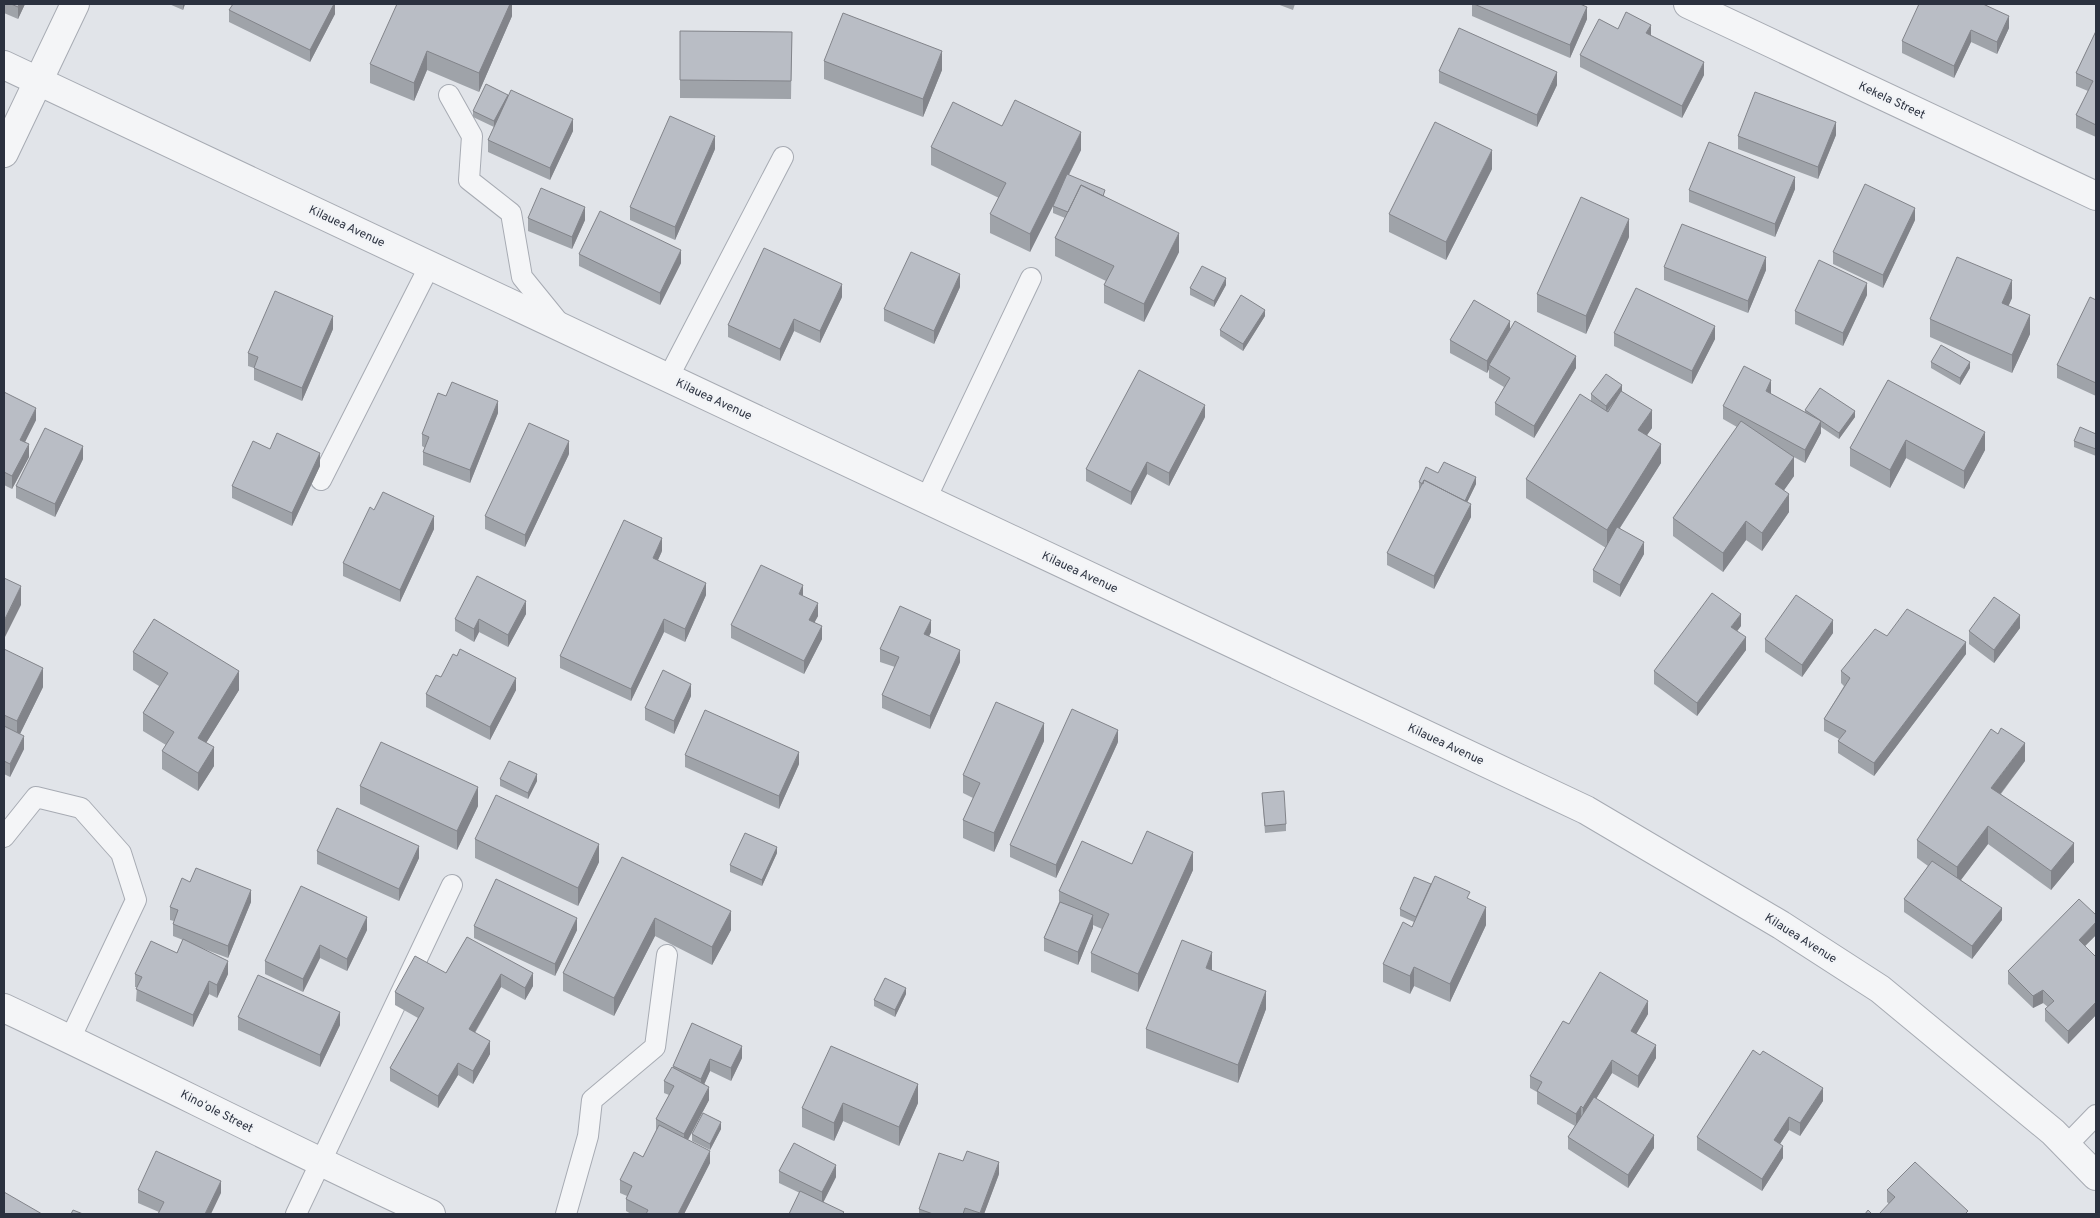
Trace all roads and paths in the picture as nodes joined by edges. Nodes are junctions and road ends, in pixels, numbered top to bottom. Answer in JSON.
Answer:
{"nodes":[{"id":1,"x":75,"y":4,"type":"edge"},
{"id":2,"x":1688,"y":4,"type":"edge"},
{"id":3,"x":4,"y":65,"type":"edge"},
{"id":4,"x":39,"y":81,"type":"junction"},
{"id":5,"x":449,"y":95,"type":"dead end"},
{"id":6,"x":4,"y":153,"type":"edge"},
{"id":7,"x":783,"y":157,"type":"dead end"},
{"id":8,"x":2096,"y":196,"type":"edge"},
{"id":9,"x":430,"y":265,"type":"junction"},
{"id":10,"x":1031,"y":278,"type":"dead end"},
{"id":11,"x":564,"y":329,"type":"junction"},
{"id":12,"x":668,"y":378,"type":"junction"},
{"id":13,"x":321,"y":480,"type":"dead end"},
{"id":14,"x":926,"y":499,"type":"junction"},
{"id":15,"x":4,"y":837,"type":"edge"},
{"id":16,"x":452,"y":885,"type":"dead end"},
{"id":17,"x":667,"y":955,"type":"dead end"},
{"id":18,"x":4,"y":1008,"type":"edge"},
{"id":19,"x":70,"y":1039,"type":"junction"},
{"id":20,"x":2096,"y":1115,"type":"edge"},
{"id":21,"x":2066,"y":1146,"type":"junction"},
{"id":22,"x":319,"y":1163,"type":"junction"},
{"id":23,"x":2096,"y":1176,"type":"edge"},
{"id":24,"x":296,"y":1214,"type":"edge"},
{"id":25,"x":431,"y":1214,"type":"edge"},
{"id":26,"x":566,"y":1214,"type":"edge"}],
"edges":[{"from":1,"to":4,"type":"street"},
{"from":2,"to":8,"type":"street","name":"Kekela Street"},
{"from":3,"to":4,"type":"street","name":"Kilauea Avenue"},
{"from":4,"to":6,"type":"street"},
{"from":4,"to":9,"type":"street","name":"Kilauea Avenue"},
{"from":5,"to":11,"type":"lane"},
{"from":7,"to":12,"type":"lane"},
{"from":9,"to":11,"type":"street","name":"Kilauea Avenue"},
{"from":9,"to":13,"type":"lane"},
{"from":10,"to":14,"type":"lane"},
{"from":11,"to":12,"type":"street","name":"Kilauea Avenue"},
{"from":12,"to":14,"type":"street","name":"Kilauea Avenue"},
{"from":14,"to":21,"type":"street","name":"Kilauea Avenue"},
{"from":15,"to":19,"type":"lane"},
{"from":16,"to":22,"type":"lane"},
{"from":17,"to":26,"type":"lane"},
{"from":18,"to":19,"type":"street","name":"Kinoʻole Street"},
{"from":19,"to":22,"type":"street","name":"Kinoʻole Street"},
{"from":20,"to":21,"type":"lane"},
{"from":21,"to":23,"type":"street","name":"Kilauea Avenue"},
{"from":22,"to":24,"type":"lane"},
{"from":22,"to":25,"type":"street","name":"Kinoʻole Street"}]}
